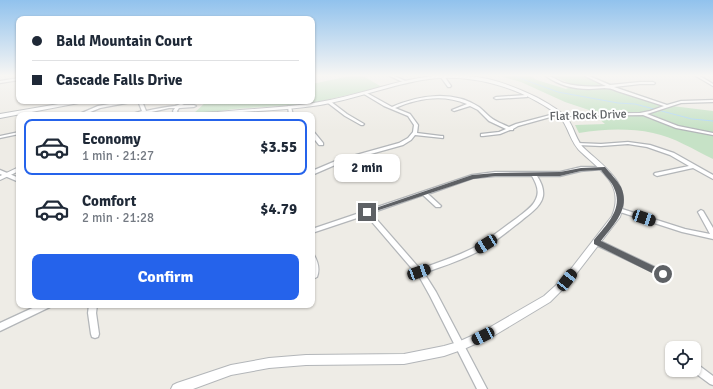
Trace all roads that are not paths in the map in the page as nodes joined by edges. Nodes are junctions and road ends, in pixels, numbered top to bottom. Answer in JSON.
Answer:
{"nodes":[{"id":1,"x":360,"y":94,"type":"edge"},
{"id":2,"x":367,"y":94,"type":"edge"},
{"id":3,"x":522,"y":94,"type":"edge"},
{"id":4,"x":632,"y":94,"type":"edge"},
{"id":5,"x":526,"y":96,"type":"junction"},
{"id":6,"x":496,"y":98,"type":"dead end"},
{"id":7,"x":713,"y":101,"type":"edge"},
{"id":8,"x":329,"y":102,"type":"junction"},
{"id":9,"x":84,"y":104,"type":"edge"},
{"id":10,"x":118,"y":104,"type":"edge"},
{"id":11,"x":182,"y":104,"type":"edge"},
{"id":12,"x":313,"y":104,"type":"edge"},
{"id":13,"x":315,"y":104,"type":"edge"},
{"id":14,"x":471,"y":104,"type":"junction"},
{"id":15,"x":178,"y":106,"type":"junction"},
{"id":16,"x":194,"y":106,"type":"dead end"},
{"id":17,"x":666,"y":106,"type":"junction"},
{"id":18,"x":289,"y":107,"type":"junction"},
{"id":19,"x":392,"y":108,"type":"junction"},
{"id":20,"x":90,"y":110,"type":"junction"},
{"id":21,"x":454,"y":110,"type":"dead end"},
{"id":22,"x":32,"y":112,"type":"edge"},
{"id":23,"x":86,"y":112,"type":"edge"},
{"id":24,"x":150,"y":112,"type":"edge"},
{"id":25,"x":176,"y":112,"type":"edge"},
{"id":26,"x":241,"y":112,"type":"edge"},
{"id":27,"x":290,"y":112,"type":"edge"},
{"id":28,"x":644,"y":113,"type":"junction"},
{"id":29,"x":560,"y":114,"type":"junction"},
{"id":30,"x":16,"y":115,"type":"edge"},
{"id":31,"x":0,"y":117,"type":"edge"},
{"id":32,"x":362,"y":124,"type":"dead end"},
{"id":33,"x":511,"y":129,"type":"junction"},
{"id":34,"x":16,"y":133,"type":"edge"},
{"id":35,"x":415,"y":134,"type":"junction"},
{"id":36,"x":713,"y":134,"type":"edge"},
{"id":37,"x":483,"y":135,"type":"dead end"},
{"id":38,"x":441,"y":136,"type":"dead end"},
{"id":39,"x":0,"y":137,"type":"edge"},
{"id":40,"x":315,"y":137,"type":"edge"},
{"id":41,"x":320,"y":144,"type":"dead end"},
{"id":42,"x":577,"y":144,"type":"junction"},
{"id":43,"x":694,"y":166,"type":"junction"},
{"id":44,"x":603,"y":168,"type":"junction"},
{"id":45,"x":16,"y":170,"type":"edge"},
{"id":46,"x":315,"y":172,"type":"edge"},
{"id":47,"x":534,"y":174,"type":"junction"},
{"id":48,"x":657,"y":174,"type":"dead end"},
{"id":49,"x":2,"y":175,"type":"edge"},
{"id":50,"x":713,"y":177,"type":"edge"},
{"id":51,"x":16,"y":179,"type":"edge"},
{"id":52,"x":424,"y":193,"type":"junction"},
{"id":53,"x":438,"y":206,"type":"dead end"},
{"id":54,"x":619,"y":210,"type":"junction"},
{"id":55,"x":367,"y":212,"type":"junction"},
{"id":56,"x":701,"y":212,"type":"dead end"},
{"id":57,"x":315,"y":230,"type":"edge"},
{"id":58,"x":713,"y":236,"type":"edge"},
{"id":59,"x":596,"y":242,"type":"junction"},
{"id":60,"x":315,"y":266,"type":"edge"},
{"id":61,"x":419,"y":272,"type":"junction"},
{"id":62,"x":663,"y":274,"type":"dead end"},
{"id":63,"x":315,"y":275,"type":"dead end"},
{"id":64,"x":41,"y":308,"type":"edge"},
{"id":65,"x":93,"y":308,"type":"edge"},
{"id":66,"x":0,"y":327,"type":"edge"},
{"id":67,"x":95,"y":334,"type":"dead end"},
{"id":68,"x":460,"y":346,"type":"junction"},
{"id":69,"x":701,"y":372,"type":"edge"},
{"id":70,"x":713,"y":381,"type":"edge"},
{"id":71,"x":177,"y":389,"type":"edge"},
{"id":72,"x":482,"y":389,"type":"edge"}],
"edges":[{"from":1,"to":8,"type":"street"},
{"from":2,"to":19,"type":"street"},
{"from":3,"to":5,"type":"street"},
{"from":4,"to":17,"type":"street"},
{"from":5,"to":6,"type":"street"},
{"from":5,"to":29,"type":"street"},
{"from":7,"to":17,"type":"street","name":"Flat Rock Drive"},
{"from":8,"to":13,"type":"street"},
{"from":8,"to":32,"type":"street"},
{"from":9,"to":20,"type":"street"},
{"from":9,"to":22,"type":"street"},
{"from":10,"to":20,"type":"street"},
{"from":11,"to":15,"type":"street"},
{"from":12,"to":18,"type":"street"},
{"from":14,"to":19,"type":"street"},
{"from":14,"to":21,"type":"street"},
{"from":14,"to":33,"type":"street"},
{"from":15,"to":16,"type":"street"},
{"from":15,"to":24,"type":"street"},
{"from":15,"to":25,"type":"street"},
{"from":17,"to":28,"type":"street","name":"Flat Rock Drive"},
{"from":18,"to":26,"type":"street"},
{"from":18,"to":27,"type":"street"},
{"from":19,"to":35,"type":"street"},
{"from":20,"to":23,"type":"street"},
{"from":28,"to":29,"type":"street","name":"Flat Rock Drive"},
{"from":28,"to":36,"type":"street"},
{"from":29,"to":33,"type":"street","name":"Flat Rock Drive"},
{"from":29,"to":42,"type":"street"},
{"from":30,"to":31,"type":"street"},
{"from":33,"to":37,"type":"street","name":"Flat Rock Drive"},
{"from":34,"to":39,"type":"street"},
{"from":35,"to":38,"type":"street"},
{"from":35,"to":46,"type":"street"},
{"from":40,"to":41,"type":"street"},
{"from":42,"to":43,"type":"street"},
{"from":42,"to":44,"type":"street"},
{"from":43,"to":48,"type":"street"},
{"from":43,"to":50,"type":"street"},
{"from":44,"to":47,"type":"street"},
{"from":44,"to":54,"type":"street"},
{"from":45,"to":49,"type":"street"},
{"from":47,"to":52,"type":"street"},
{"from":47,"to":61,"type":"street"},
{"from":49,"to":51,"type":"street"},
{"from":52,"to":53,"type":"street"},
{"from":52,"to":55,"type":"street"},
{"from":54,"to":58,"type":"street"},
{"from":54,"to":59,"type":"street"},
{"from":55,"to":57,"type":"street"},
{"from":55,"to":61,"type":"street"},
{"from":56,"to":58,"type":"street"},
{"from":59,"to":62,"type":"street"},
{"from":59,"to":68,"type":"street"},
{"from":60,"to":63,"type":"street"},
{"from":61,"to":68,"type":"street"},
{"from":64,"to":66,"type":"street"},
{"from":65,"to":67,"type":"street"},
{"from":68,"to":71,"type":"street"},
{"from":68,"to":72,"type":"street"},
{"from":69,"to":70,"type":"street"}]}
